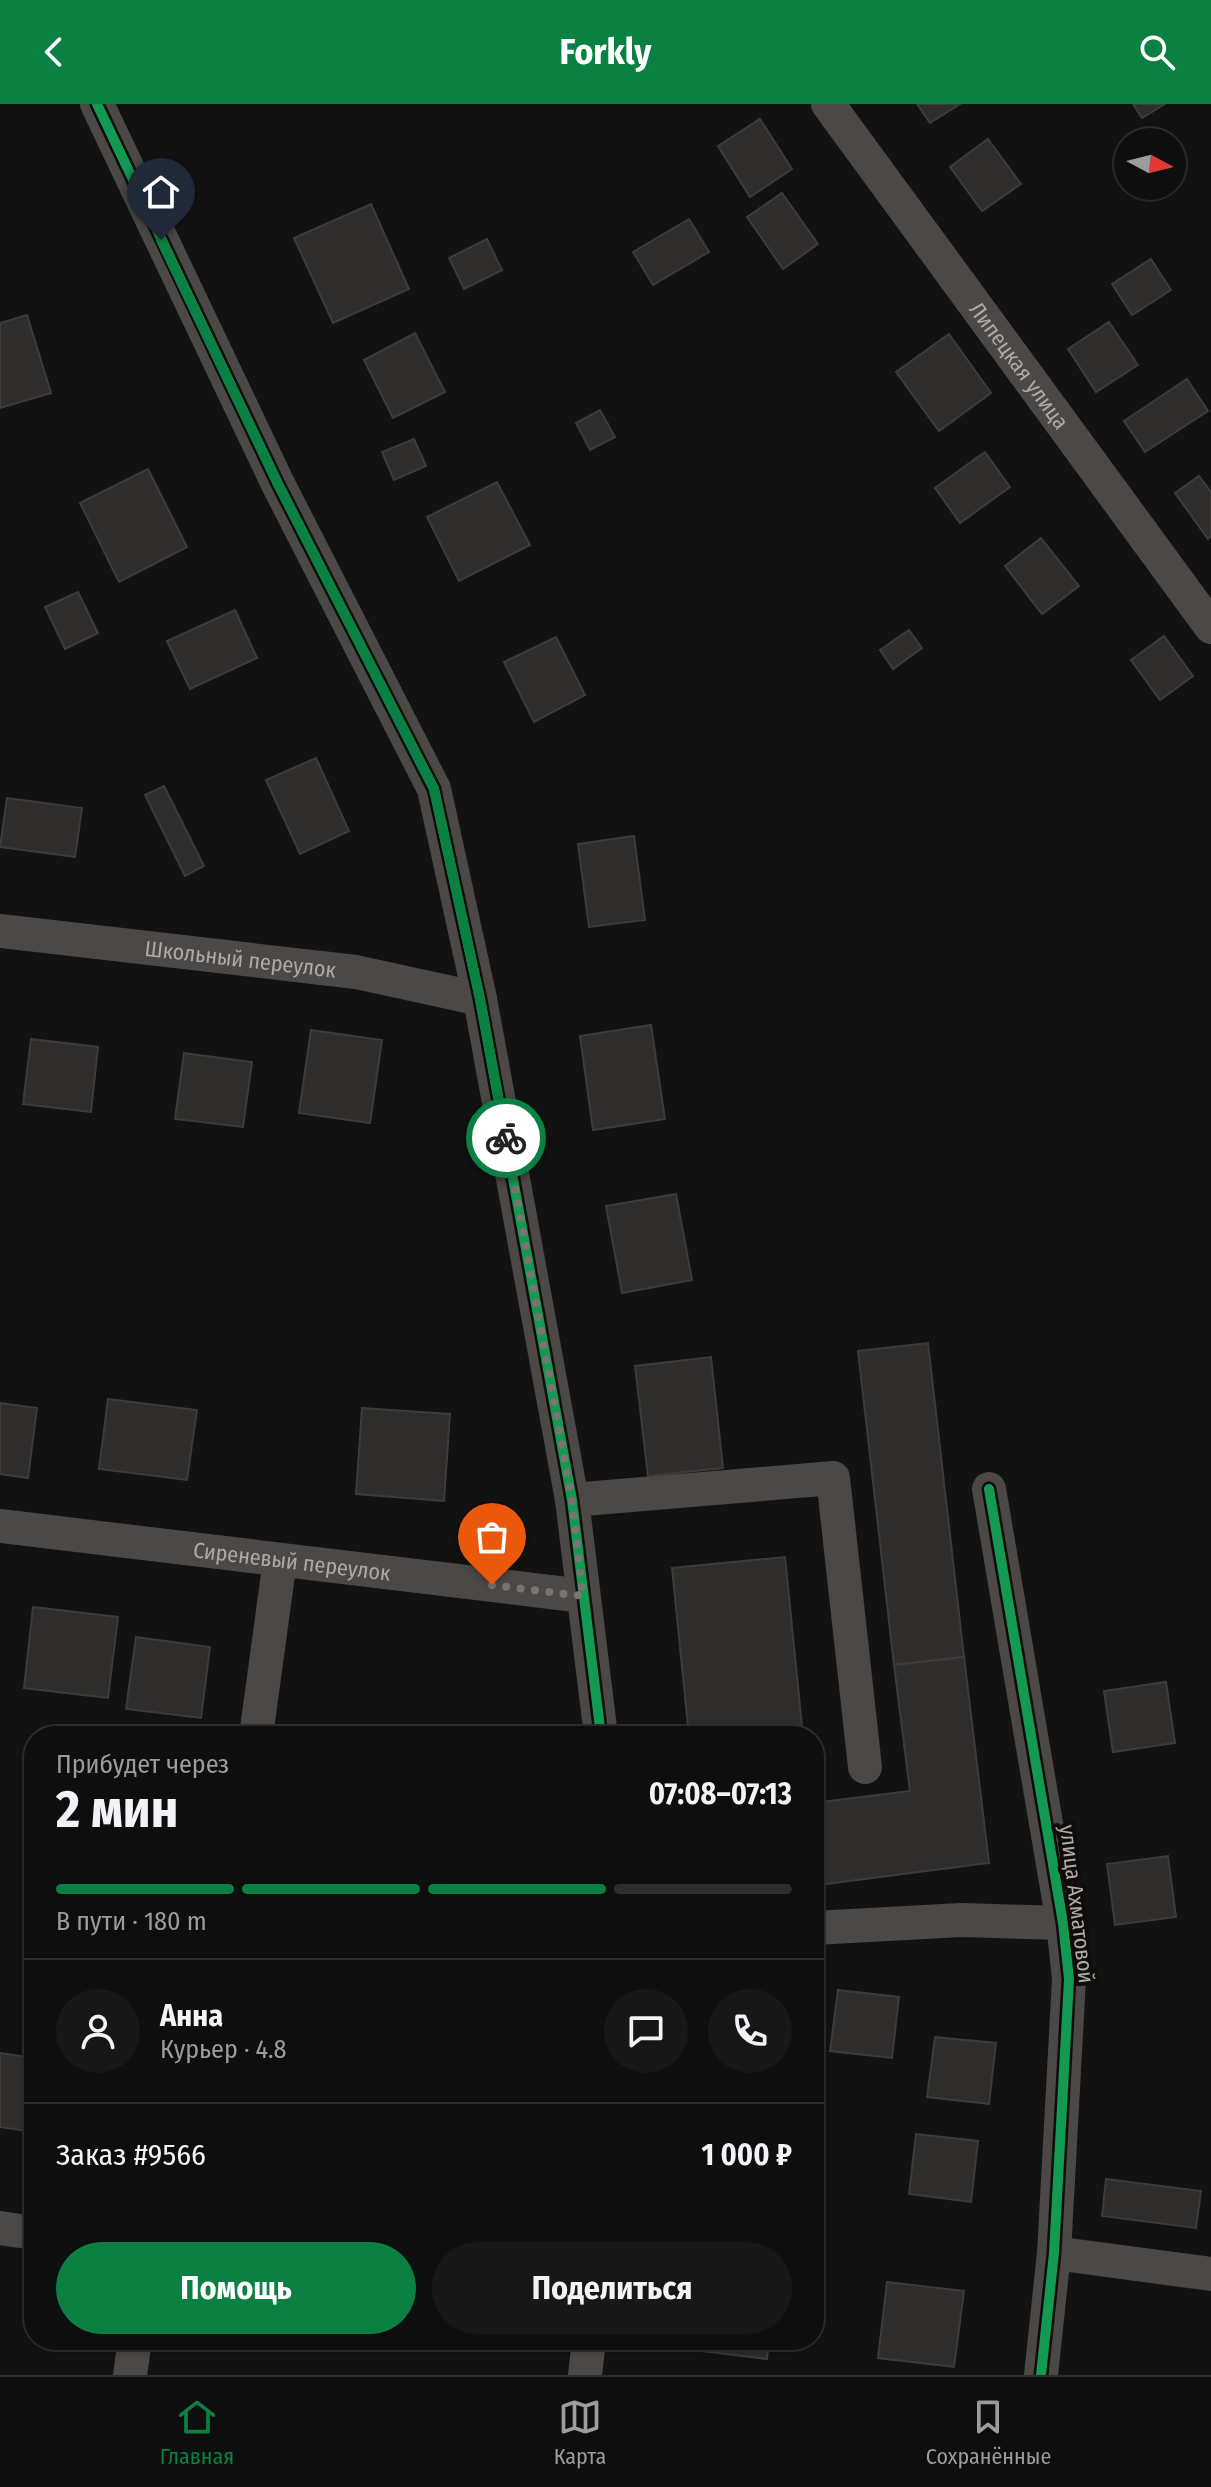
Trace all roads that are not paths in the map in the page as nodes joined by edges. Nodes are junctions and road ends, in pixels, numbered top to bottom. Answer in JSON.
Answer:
{"nodes":[{"id":1,"x":97,"y":104,"type":"edge"},
{"id":2,"x":828,"y":104,"type":"edge"},
{"id":3,"x":1211,"y":627,"type":"edge"},
{"id":4,"x":0,"y":931,"type":"edge"},
{"id":5,"x":480,"y":999,"type":"junction"},
{"id":6,"x":989,"y":1489,"type":"dead end"},
{"id":7,"x":572,"y":1500,"type":"junction"},
{"id":8,"x":0,"y":1526,"type":"edge"},
{"id":9,"x":280,"y":1560,"type":"junction"},
{"id":10,"x":583,"y":1596,"type":"junction"},
{"id":11,"x":257,"y":1726,"type":"edge"},
{"id":12,"x":600,"y":1726,"type":"edge"},
{"id":13,"x":865,"y":1767,"type":"dead end"},
{"id":14,"x":1063,"y":1923,"type":"junction"},
{"id":15,"x":824,"y":1927,"type":"edge"},
{"id":16,"x":0,"y":2228,"type":"edge"},
{"id":17,"x":24,"y":2232,"type":"edge"},
{"id":18,"x":1054,"y":2253,"type":"junction"},
{"id":19,"x":1211,"y":2274,"type":"edge"},
{"id":20,"x":134,"y":2350,"type":"edge"},
{"id":21,"x":588,"y":2350,"type":"edge"},
{"id":22,"x":130,"y":2375,"type":"edge"},
{"id":23,"x":585,"y":2375,"type":"edge"},
{"id":24,"x":1041,"y":2375,"type":"edge"}],
"edges":[{"from":1,"to":5,"type":"street"},
{"from":2,"to":3,"type":"street","name":"Липецкая улица"},
{"from":4,"to":5,"type":"street","name":"Школьный переулок"},
{"from":5,"to":7,"type":"street"},
{"from":6,"to":14,"type":"street","name":"улица Ахматовой"},
{"from":7,"to":10,"type":"street"},
{"from":7,"to":13,"type":"street"},
{"from":8,"to":9,"type":"street","name":"Сиреневый переулок"},
{"from":9,"to":10,"type":"street","name":"Сиреневый переулок"},
{"from":9,"to":11,"type":"street"},
{"from":10,"to":12,"type":"street"},
{"from":14,"to":15,"type":"street"},
{"from":14,"to":18,"type":"street","name":"улица Ахматовой"},
{"from":16,"to":17,"type":"street"},
{"from":18,"to":19,"type":"street"},
{"from":18,"to":24,"type":"street","name":"улица Ахматовой"},
{"from":20,"to":22,"type":"street"},
{"from":21,"to":23,"type":"street"}]}
